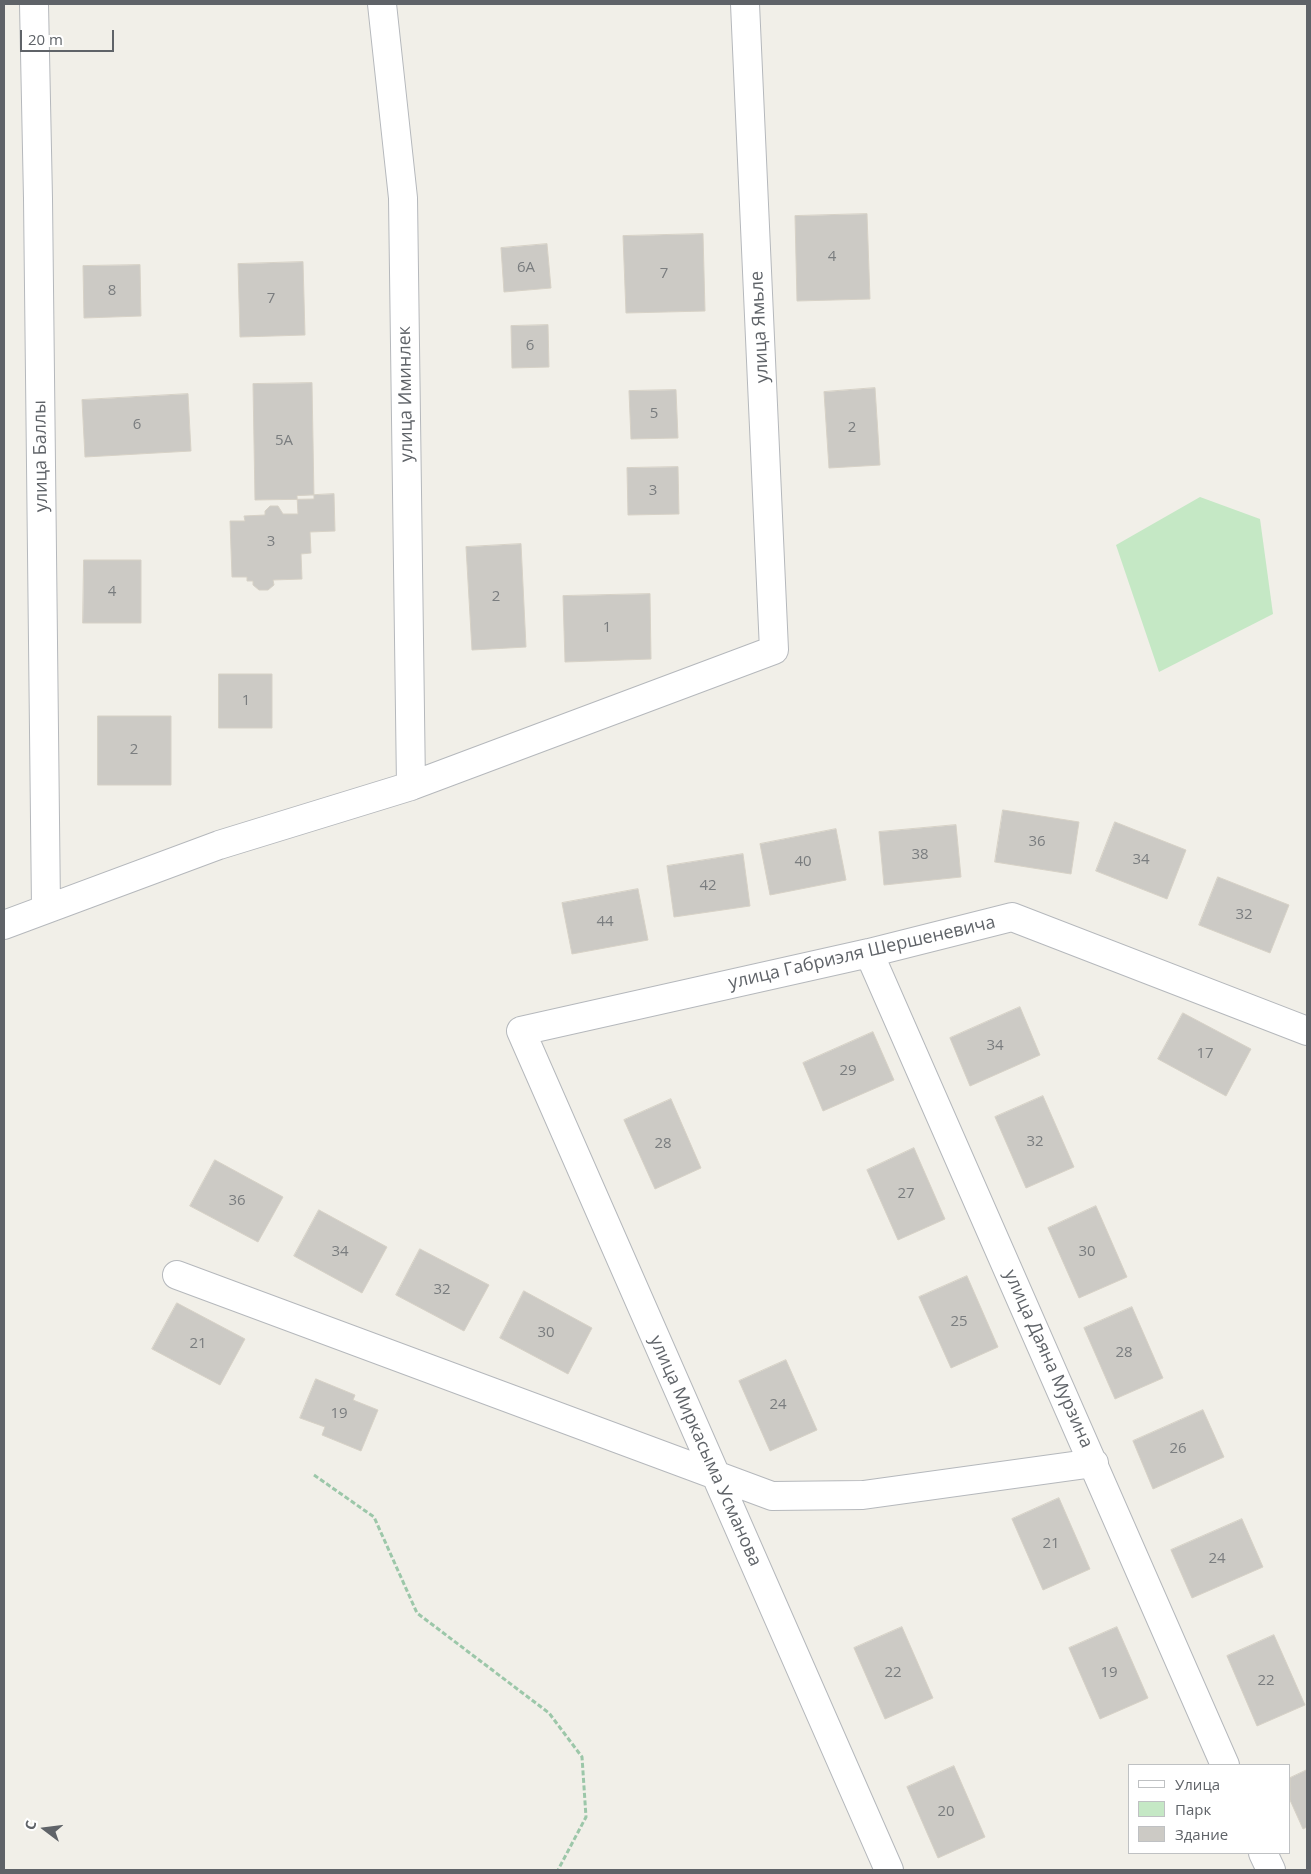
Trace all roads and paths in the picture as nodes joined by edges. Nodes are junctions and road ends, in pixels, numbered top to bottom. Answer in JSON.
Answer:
{"nodes":[{"id":1,"x":34,"y":4,"type":"edge"},
{"id":2,"x":382,"y":4,"type":"edge"},
{"id":3,"x":745,"y":4,"type":"edge"},
{"id":4,"x":412,"y":786,"type":"junction"},
{"id":5,"x":46,"y":908,"type":"junction"},
{"id":6,"x":4,"y":925,"type":"edge"},
{"id":7,"x":869,"y":953,"type":"junction"},
{"id":8,"x":521,"y":1031,"type":"joint"},
{"id":9,"x":1307,"y":1031,"type":"edge"},
{"id":10,"x":176,"y":1275,"type":"dead end"},
{"id":11,"x":1094,"y":1463,"type":"junction"},
{"id":12,"x":314,"y":1474,"type":"dead end"},
{"id":13,"x":716,"y":1476,"type":"junction"},
{"id":14,"x":1225,"y":1764,"type":"edge"},
{"id":15,"x":1263,"y":1854,"type":"edge"},
{"id":16,"x":558,"y":1870,"type":"edge"},
{"id":17,"x":889,"y":1870,"type":"edge"},
{"id":18,"x":1271,"y":1870,"type":"edge"}],
"edges":[{"from":1,"to":5,"type":"street","name":"улица Баллы"},
{"from":2,"to":4,"type":"street","name":"улица Иминлек"},
{"from":3,"to":4,"type":"street","name":"улица Ямьле"},
{"from":4,"to":5,"type":"street"},
{"from":5,"to":6,"type":"street"},
{"from":7,"to":8,"type":"street","name":"улица Габриэля Шершеневича"},
{"from":7,"to":9,"type":"street","name":"улица Габриэля Шершеневича"},
{"from":7,"to":11,"type":"street","name":"улица Даяна Мурзина"},
{"from":8,"to":13,"type":"street","name":"улица Миркасыма Усманова"},
{"from":10,"to":13,"type":"street"},
{"from":11,"to":13,"type":"street"},
{"from":11,"to":14,"type":"street","name":"улица Даяна Мурзина"},
{"from":12,"to":16,"type":"path"},
{"from":13,"to":17,"type":"street","name":"улица Миркасыма Усманова"},
{"from":15,"to":18,"type":"street"}]}
